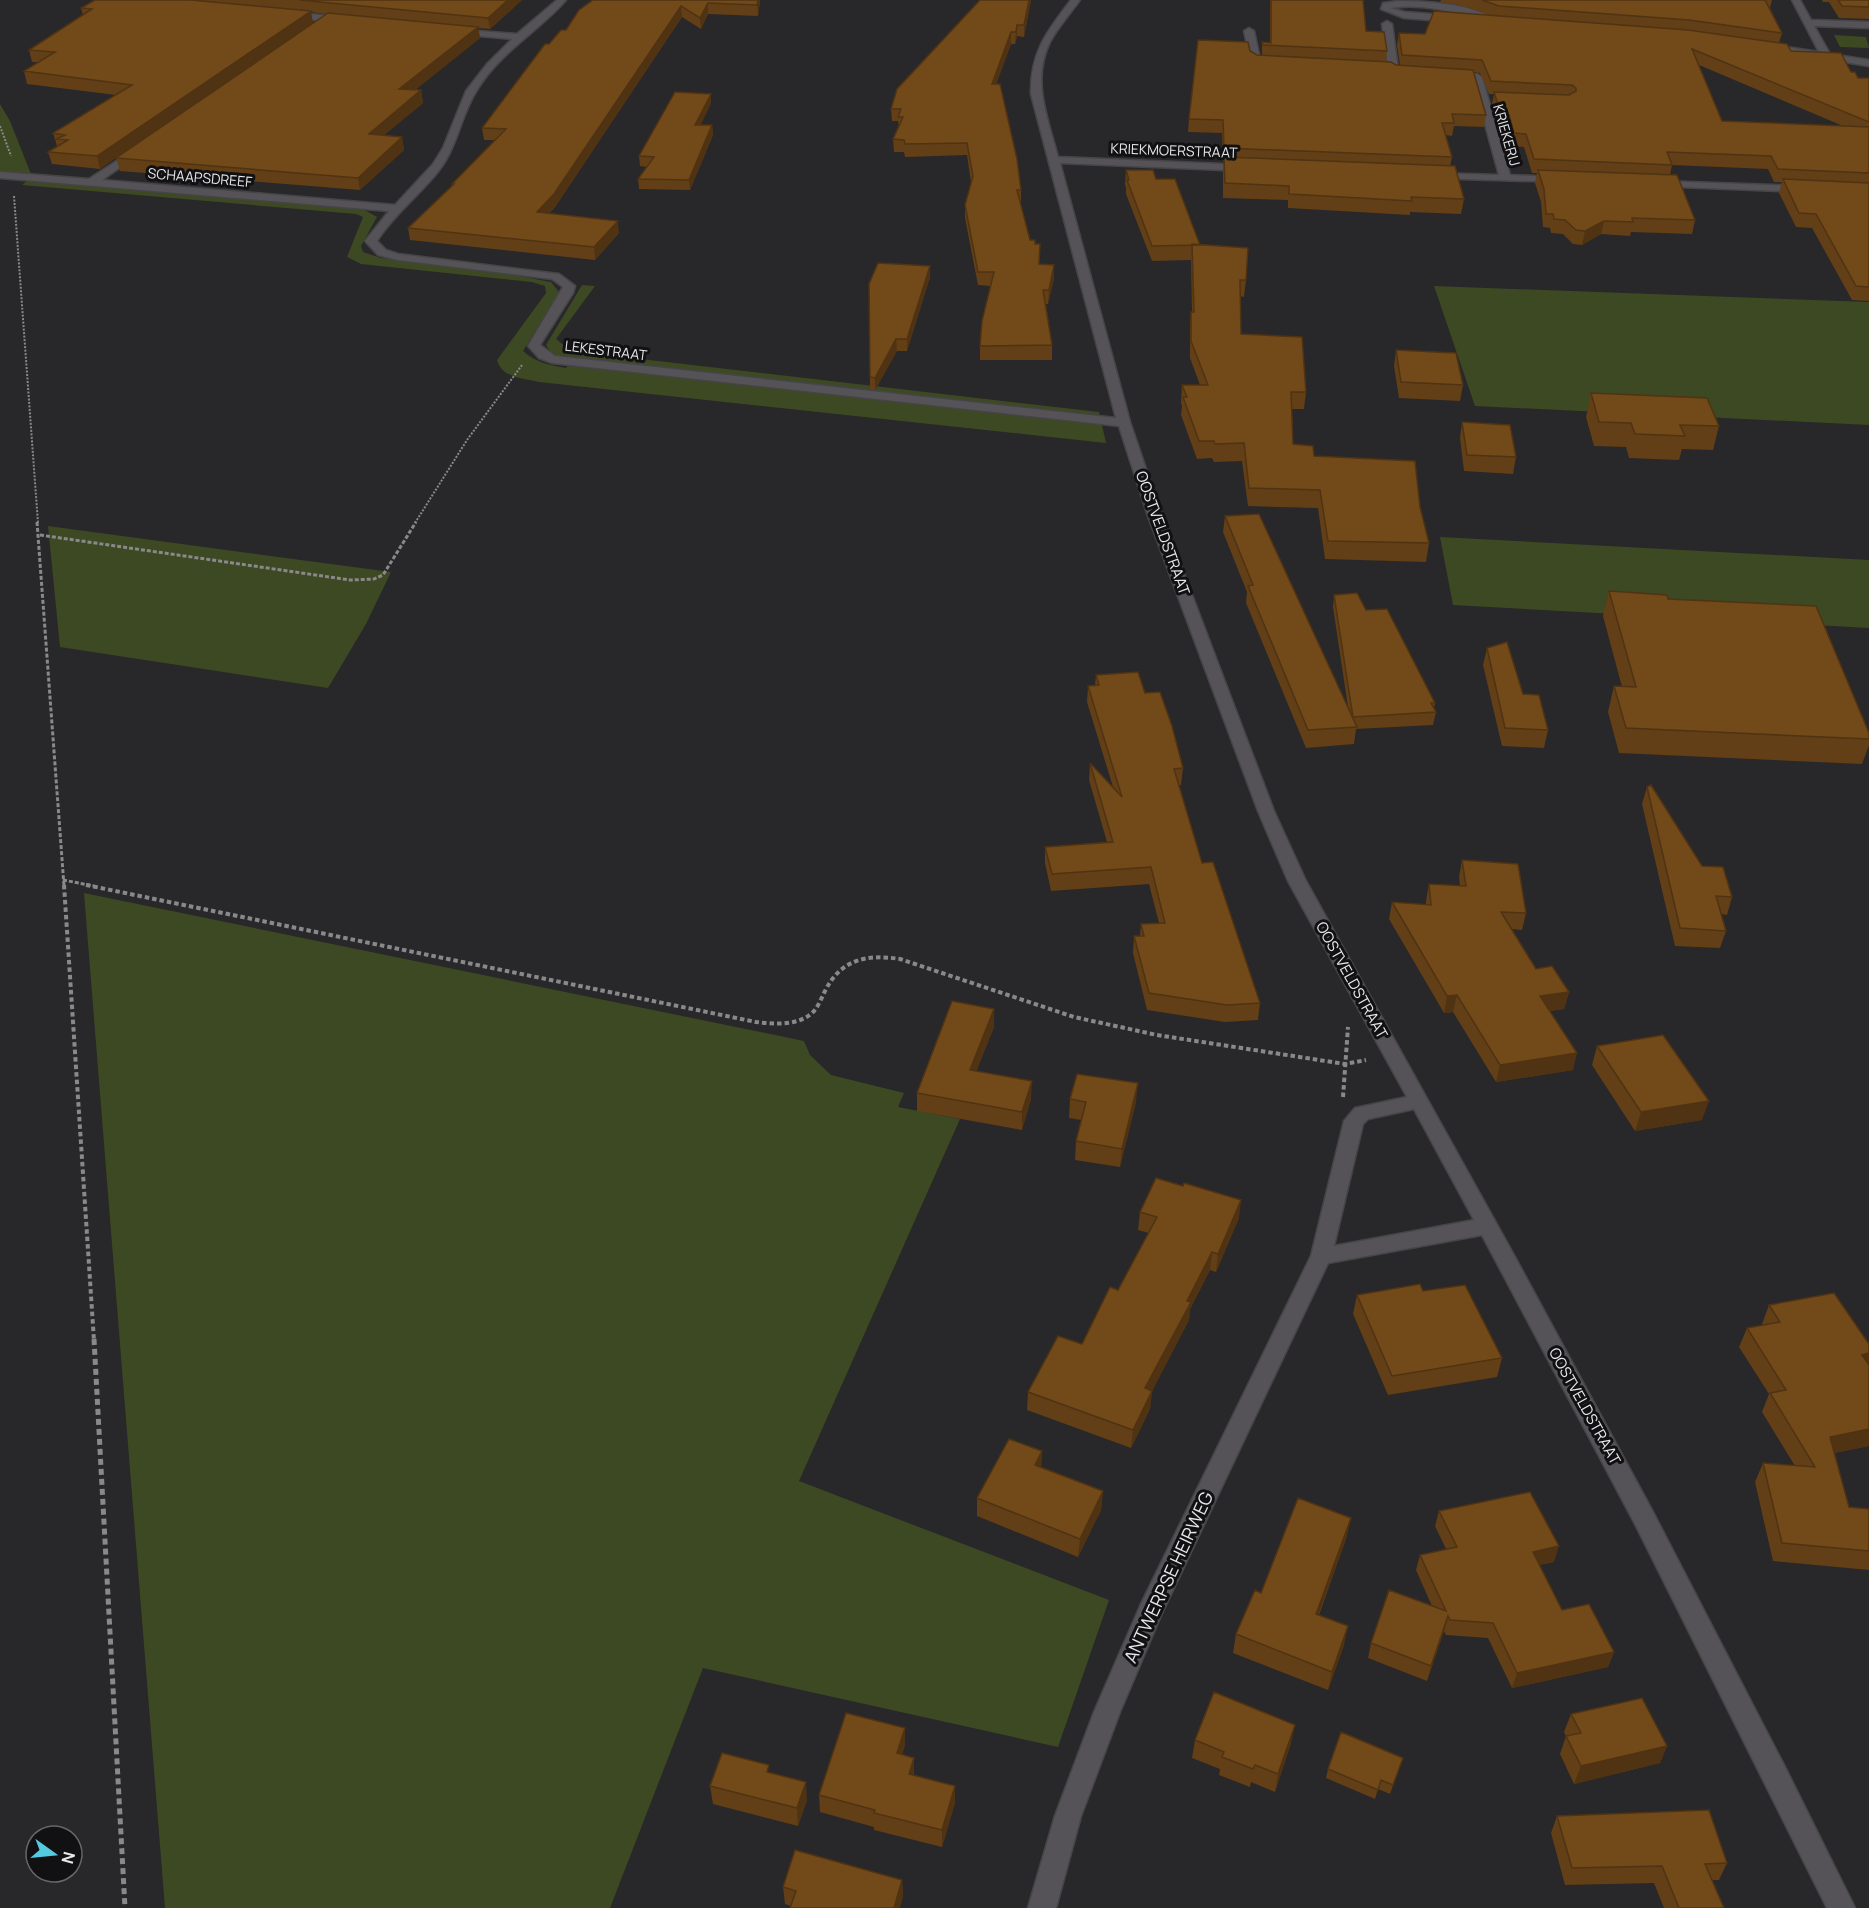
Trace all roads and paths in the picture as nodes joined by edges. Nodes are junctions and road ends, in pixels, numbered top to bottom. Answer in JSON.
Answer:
{"nodes":[{"id":1,"x":562,"y":0,"type":"edge"},
{"id":2,"x":1076,"y":0,"type":"edge"},
{"id":3,"x":1796,"y":0,"type":"edge"},
{"id":4,"x":280,"y":14,"type":"edge"},
{"id":5,"x":327,"y":19,"type":"junction"},
{"id":6,"x":350,"y":21,"type":"edge"},
{"id":7,"x":1495,"y":22,"type":"junction"},
{"id":8,"x":1507,"y":23,"type":"edge"},
{"id":9,"x":1808,"y":23,"type":"junction"},
{"id":10,"x":1387,"y":24,"type":"dead end"},
{"id":11,"x":1869,"y":25,"type":"edge"},
{"id":12,"x":318,"y":26,"type":"edge"},
{"id":13,"x":441,"y":30,"type":"edge"},
{"id":14,"x":1249,"y":32,"type":"dead end"},
{"id":15,"x":521,"y":37,"type":"junction"},
{"id":16,"x":1761,"y":46,"type":"edge"},
{"id":17,"x":1826,"y":56,"type":"junction"},
{"id":18,"x":1279,"y":63,"type":"edge"},
{"id":19,"x":1869,"y":63,"type":"edge"},
{"id":20,"x":1381,"y":68,"type":"edge"},
{"id":21,"x":1393,"y":69,"type":"junction"},
{"id":22,"x":1419,"y":74,"type":"edge"},
{"id":23,"x":1442,"y":75,"type":"edge"},
{"id":24,"x":0,"y":126,"type":"edge"},
{"id":25,"x":150,"y":142,"type":"edge"},
{"id":26,"x":1054,"y":160,"type":"junction"},
{"id":27,"x":1258,"y":169,"type":"edge"},
{"id":28,"x":6,"y":175,"type":"edge"},
{"id":29,"x":1423,"y":175,"type":"edge"},
{"id":30,"x":1505,"y":178,"type":"junction"},
{"id":31,"x":1575,"y":181,"type":"edge"},
{"id":32,"x":91,"y":183,"type":"junction"},
{"id":33,"x":1646,"y":183,"type":"edge"},
{"id":34,"x":1810,"y":189,"type":"edge"},
{"id":35,"x":397,"y":208,"type":"junction"},
{"id":36,"x":537,"y":351,"type":"junction"},
{"id":37,"x":1124,"y":422,"type":"junction"},
{"id":38,"x":40,"y":535,"type":"junction"},
{"id":39,"x":63,"y":880,"type":"junction"},
{"id":40,"x":1351,"y":979,"type":"junction"},
{"id":41,"x":1394,"y":1056,"type":"junction"},
{"id":42,"x":1345,"y":1064,"type":"junction"},
{"id":43,"x":1418,"y":1101,"type":"junction"},
{"id":44,"x":1343,"y":1107,"type":"dead end"},
{"id":45,"x":1486,"y":1226,"type":"junction"},
{"id":46,"x":1321,"y":1256,"type":"junction"},
{"id":47,"x":125,"y":1908,"type":"edge"},
{"id":48,"x":1042,"y":1908,"type":"edge"},
{"id":49,"x":1841,"y":1908,"type":"edge"}],
"edges":[{"from":1,"to":15,"type":"street"},
{"from":2,"to":26,"type":"street","name":"OOSTVELDSTRAAT"},
{"from":3,"to":9,"type":"street"},
{"from":4,"to":5,"type":"street"},
{"from":5,"to":6,"type":"street"},
{"from":5,"to":12,"type":"street"},
{"from":7,"to":7,"type":"street"},
{"from":7,"to":8,"type":"street"},
{"from":9,"to":11,"type":"street"},
{"from":9,"to":17,"type":"street"},
{"from":10,"to":21,"type":"street"},
{"from":13,"to":15,"type":"street"},
{"from":14,"to":18,"type":"street"},
{"from":15,"to":35,"type":"street"},
{"from":16,"to":17,"type":"street"},
{"from":17,"to":19,"type":"street"},
{"from":20,"to":21,"type":"street"},
{"from":21,"to":22,"type":"street"},
{"from":23,"to":30,"type":"street","name":"KRIEKERIJ"},
{"from":24,"to":28,"type":"path"},
{"from":25,"to":32,"type":"street"},
{"from":26,"to":27,"type":"street","name":"KRIEKMOERSTRAAT"},
{"from":26,"to":37,"type":"street","name":"OOSTVELDSTRAAT"},
{"from":28,"to":32,"type":"street","name":"SCHAAPSDREEF"},
{"from":28,"to":38,"type":"path"},
{"from":29,"to":30,"type":"street"},
{"from":30,"to":31,"type":"street"},
{"from":32,"to":35,"type":"street","name":"SCHAAPSDREEF"},
{"from":33,"to":34,"type":"street"},
{"from":35,"to":36,"type":"street"},
{"from":36,"to":37,"type":"street","name":"LEKESTRAAT"},
{"from":36,"to":38,"type":"path"},
{"from":37,"to":40,"type":"street","name":"OOSTVELDSTRAAT"},
{"from":38,"to":39,"type":"path"},
{"from":39,"to":42,"type":"path"},
{"from":39,"to":47,"type":"path"},
{"from":40,"to":41,"type":"street","name":"OOSTVELDSTRAAT"},
{"from":40,"to":42,"type":"path"},
{"from":41,"to":42,"type":"path"},
{"from":41,"to":43,"type":"street","name":"OOSTVELDSTRAAT"},
{"from":42,"to":44,"type":"path"},
{"from":43,"to":45,"type":"street","name":"OOSTVELDSTRAAT"},
{"from":43,"to":46,"type":"street","name":"ANTWERPSE HEIRWEG"},
{"from":45,"to":46,"type":"street"},
{"from":45,"to":49,"type":"street","name":"OOSTVELDSTRAAT"},
{"from":46,"to":48,"type":"street","name":"ANTWERPSE HEIRWEG"}]}
